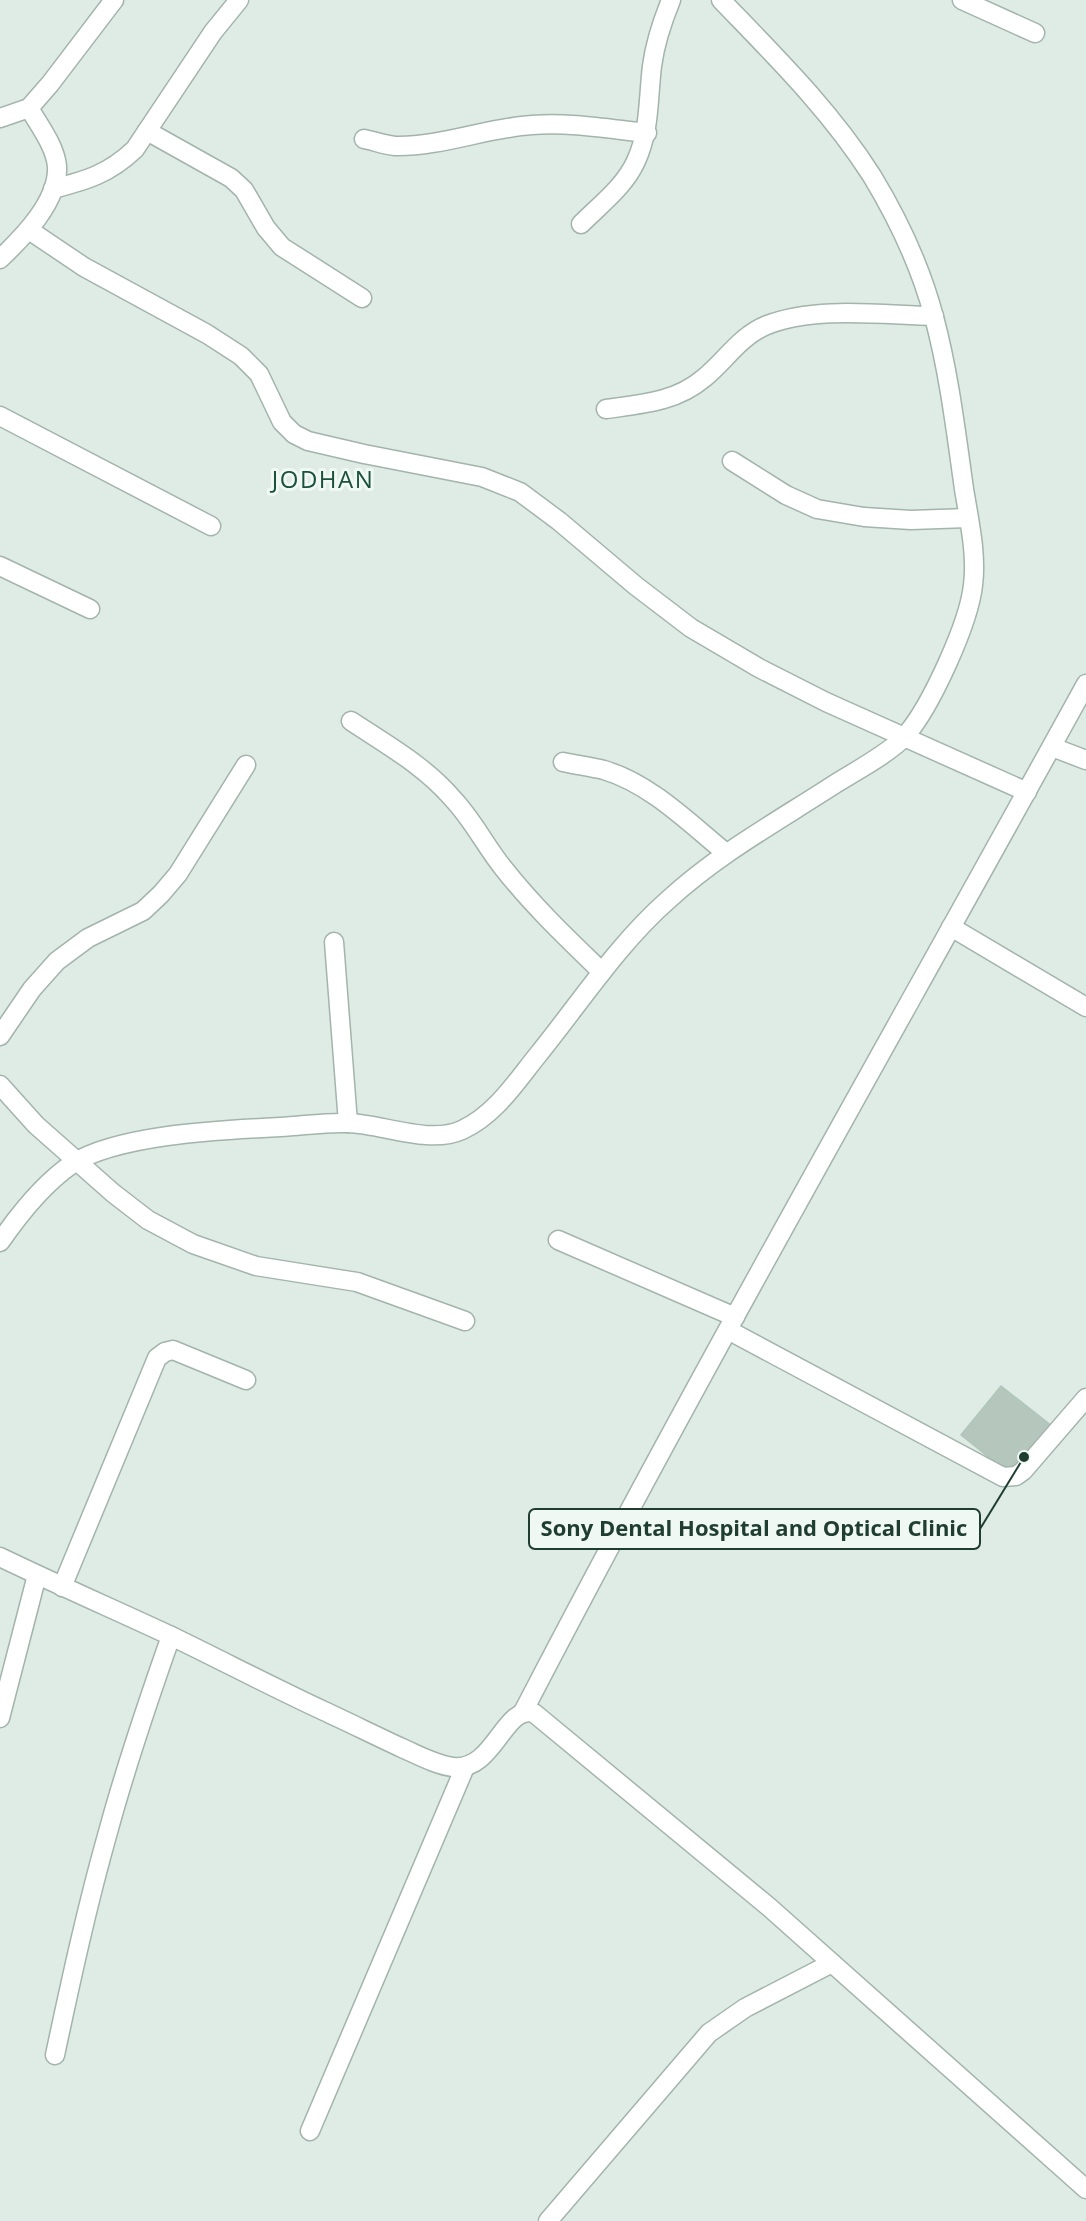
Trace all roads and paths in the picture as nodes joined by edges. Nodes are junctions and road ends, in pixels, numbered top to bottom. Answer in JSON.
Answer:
{"nodes":[{"id":1,"x":114,"y":0,"type":"edge"},
{"id":2,"x":239,"y":0,"type":"edge"},
{"id":3,"x":671,"y":0,"type":"edge"},
{"id":4,"x":721,"y":0,"type":"edge"},
{"id":5,"x":962,"y":0,"type":"edge"},
{"id":6,"x":1035,"y":33,"type":"dead end"},
{"id":7,"x":29,"y":108,"type":"junction"},
{"id":8,"x":0,"y":118,"type":"edge"},
{"id":9,"x":147,"y":131,"type":"junction"},
{"id":10,"x":647,"y":133,"type":"junction"},
{"id":11,"x":364,"y":139,"type":"dead end"},
{"id":12,"x":53,"y":189,"type":"junction"},
{"id":13,"x":581,"y":224,"type":"dead end"},
{"id":14,"x":29,"y":230,"type":"junction"},
{"id":15,"x":0,"y":259,"type":"edge"},
{"id":16,"x":362,"y":298,"type":"dead end"},
{"id":17,"x":934,"y":316,"type":"junction"},
{"id":18,"x":606,"y":409,"type":"dead end"},
{"id":19,"x":0,"y":416,"type":"edge"},
{"id":20,"x":732,"y":460,"type":"dead end"},
{"id":21,"x":968,"y":518,"type":"junction"},
{"id":22,"x":211,"y":526,"type":"dead end"},
{"id":23,"x":0,"y":566,"type":"edge"},
{"id":24,"x":90,"y":609,"type":"dead end"},
{"id":25,"x":1086,"y":684,"type":"edge"},
{"id":26,"x":351,"y":721,"type":"dead end"},
{"id":27,"x":904,"y":737,"type":"junction"},
{"id":28,"x":1052,"y":747,"type":"junction"},
{"id":29,"x":1086,"y":760,"type":"edge"},
{"id":30,"x":563,"y":762,"type":"dead end"},
{"id":31,"x":246,"y":765,"type":"dead end"},
{"id":32,"x":1027,"y":792,"type":"junction"},
{"id":33,"x":726,"y":853,"type":"junction"},
{"id":34,"x":951,"y":927,"type":"junction"},
{"id":35,"x":334,"y":942,"type":"dead end"},
{"id":36,"x":602,"y":972,"type":"junction"},
{"id":37,"x":1086,"y":1007,"type":"edge"},
{"id":38,"x":0,"y":1036,"type":"edge"},
{"id":39,"x":0,"y":1085,"type":"edge"},
{"id":40,"x":348,"y":1123,"type":"junction"},
{"id":41,"x":76,"y":1161,"type":"junction"},
{"id":42,"x":558,"y":1240,"type":"dead end"},
{"id":43,"x":0,"y":1242,"type":"edge"},
{"id":44,"x":465,"y":1321,"type":"dead end"},
{"id":45,"x":731,"y":1323,"type":"junction"},
{"id":46,"x":246,"y":1380,"type":"dead end"},
{"id":47,"x":1086,"y":1398,"type":"edge"},
{"id":48,"x":0,"y":1557,"type":"edge"},
{"id":49,"x":38,"y":1575,"type":"junction"},
{"id":50,"x":62,"y":1587,"type":"junction"},
{"id":51,"x":171,"y":1636,"type":"junction"},
{"id":52,"x":523,"y":1712,"type":"junction"},
{"id":53,"x":0,"y":1718,"type":"edge"},
{"id":54,"x":465,"y":1767,"type":"junction"},
{"id":55,"x":832,"y":1963,"type":"junction"},
{"id":56,"x":55,"y":2055,"type":"dead end"},
{"id":57,"x":310,"y":2131,"type":"dead end"},
{"id":58,"x":1086,"y":2189,"type":"edge"},
{"id":59,"x":548,"y":2221,"type":"edge"}],
"edges":[{"from":1,"to":7,"type":"street"},
{"from":2,"to":9,"type":"street"},
{"from":3,"to":10,"type":"street"},
{"from":4,"to":17,"type":"street"},
{"from":5,"to":6,"type":"street"},
{"from":7,"to":8,"type":"street"},
{"from":7,"to":12,"type":"street"},
{"from":9,"to":12,"type":"street"},
{"from":9,"to":16,"type":"street"},
{"from":10,"to":11,"type":"street"},
{"from":10,"to":13,"type":"street"},
{"from":12,"to":14,"type":"street"},
{"from":14,"to":15,"type":"street"},
{"from":14,"to":27,"type":"street"},
{"from":17,"to":18,"type":"street"},
{"from":17,"to":21,"type":"street"},
{"from":19,"to":22,"type":"street"},
{"from":20,"to":21,"type":"street"},
{"from":21,"to":27,"type":"street"},
{"from":23,"to":24,"type":"street"},
{"from":25,"to":28,"type":"street"},
{"from":26,"to":36,"type":"street"},
{"from":27,"to":32,"type":"street"},
{"from":27,"to":33,"type":"street"},
{"from":28,"to":29,"type":"street"},
{"from":28,"to":32,"type":"street"},
{"from":30,"to":33,"type":"street"},
{"from":31,"to":38,"type":"street"},
{"from":32,"to":34,"type":"street"},
{"from":33,"to":36,"type":"street"},
{"from":34,"to":37,"type":"street"},
{"from":34,"to":45,"type":"street"},
{"from":35,"to":40,"type":"street"},
{"from":36,"to":40,"type":"street"},
{"from":39,"to":41,"type":"street"},
{"from":40,"to":41,"type":"street"},
{"from":41,"to":43,"type":"street"},
{"from":41,"to":44,"type":"street"},
{"from":42,"to":45,"type":"street"},
{"from":45,"to":47,"type":"street"},
{"from":45,"to":52,"type":"street"},
{"from":46,"to":50,"type":"street"},
{"from":48,"to":49,"type":"street"},
{"from":49,"to":50,"type":"street"},
{"from":49,"to":53,"type":"street"},
{"from":50,"to":51,"type":"street"},
{"from":51,"to":54,"type":"street"},
{"from":51,"to":56,"type":"street"},
{"from":52,"to":54,"type":"street"},
{"from":52,"to":55,"type":"street"},
{"from":54,"to":57,"type":"street"},
{"from":55,"to":58,"type":"street"},
{"from":55,"to":59,"type":"street"}]}
